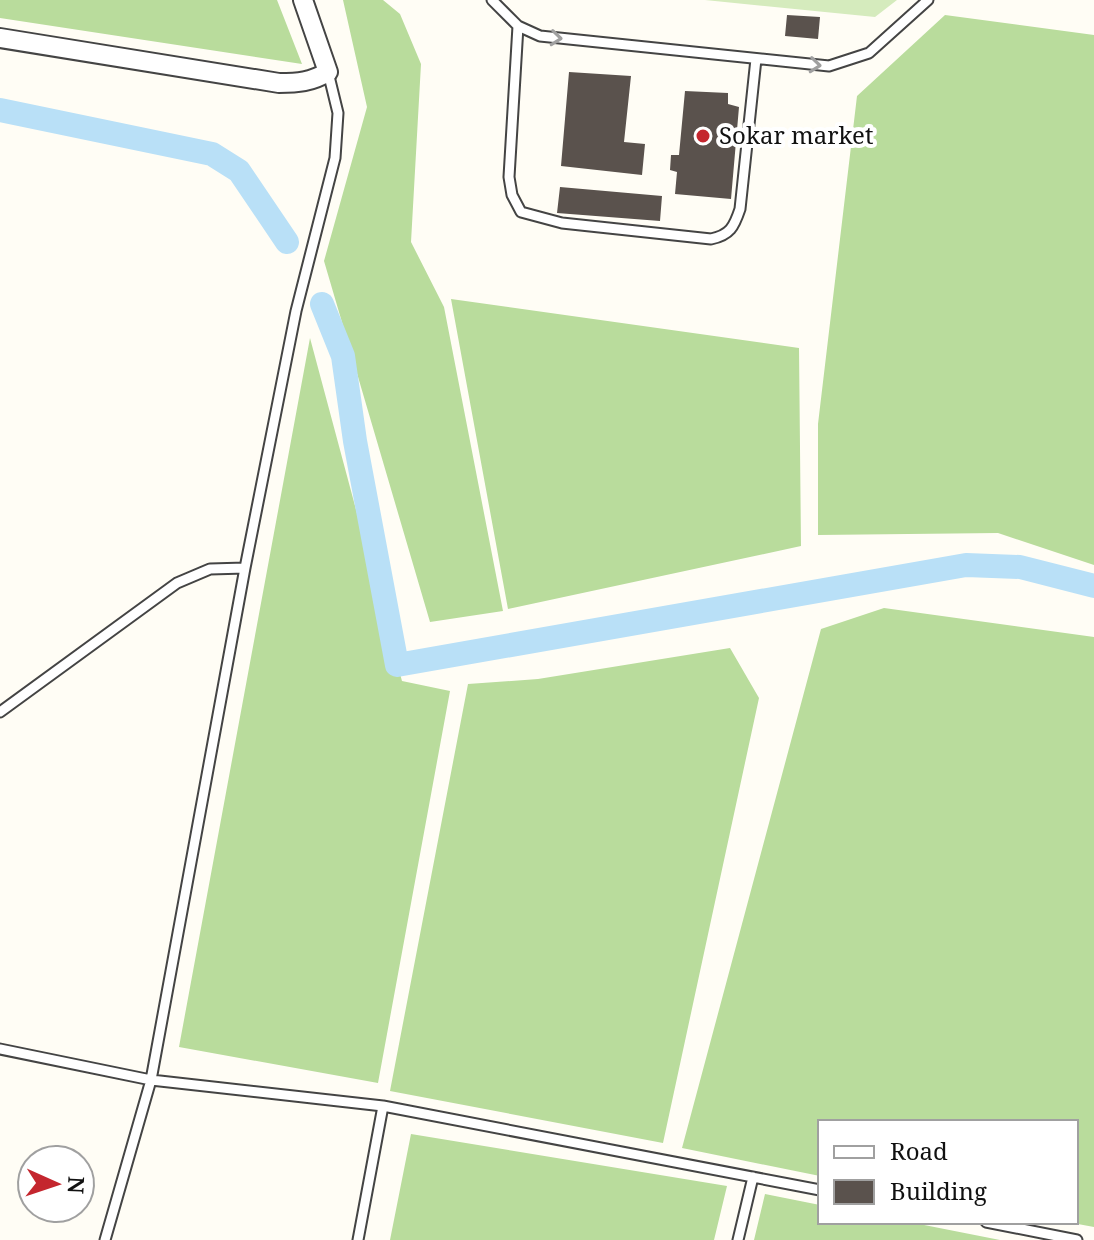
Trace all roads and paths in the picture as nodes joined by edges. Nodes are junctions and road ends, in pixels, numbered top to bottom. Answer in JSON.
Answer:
{"nodes":[{"id":1,"x":303,"y":0,"type":"edge"},
{"id":2,"x":492,"y":0,"type":"edge"},
{"id":3,"x":928,"y":0,"type":"edge"},
{"id":4,"x":518,"y":26,"type":"junction"},
{"id":5,"x":0,"y":38,"type":"edge"},
{"id":6,"x":756,"y":59,"type":"junction"},
{"id":7,"x":328,"y":72,"type":"junction"},
{"id":8,"x":245,"y":568,"type":"junction"},
{"id":9,"x":0,"y":712,"type":"edge"},
{"id":10,"x":0,"y":1049,"type":"edge"},
{"id":11,"x":151,"y":1080,"type":"junction"},
{"id":12,"x":383,"y":1106,"type":"junction"},
{"id":13,"x":753,"y":1177,"type":"junction"},
{"id":14,"x":818,"y":1190,"type":"edge"},
{"id":15,"x":996,"y":1224,"type":"edge"},
{"id":16,"x":105,"y":1240,"type":"edge"},
{"id":17,"x":358,"y":1240,"type":"edge"},
{"id":18,"x":738,"y":1240,"type":"edge"},
{"id":19,"x":1077,"y":1240,"type":"edge"}],
"edges":[{"from":1,"to":7,"type":"street"},
{"from":2,"to":4,"type":"lane"},
{"from":6,"to":3,"type":"lane","one_way":true},
{"from":4,"to":6,"type":"lane","one_way":true},
{"from":4,"to":6,"type":"lane"},
{"from":5,"to":7,"type":"street"},
{"from":7,"to":8,"type":"lane"},
{"from":8,"to":9,"type":"lane"},
{"from":8,"to":11,"type":"lane"},
{"from":10,"to":11,"type":"lane"},
{"from":11,"to":12,"type":"lane"},
{"from":11,"to":16,"type":"lane"},
{"from":12,"to":13,"type":"lane"},
{"from":12,"to":17,"type":"lane"},
{"from":13,"to":14,"type":"lane"},
{"from":13,"to":18,"type":"lane"},
{"from":15,"to":19,"type":"lane"}]}
